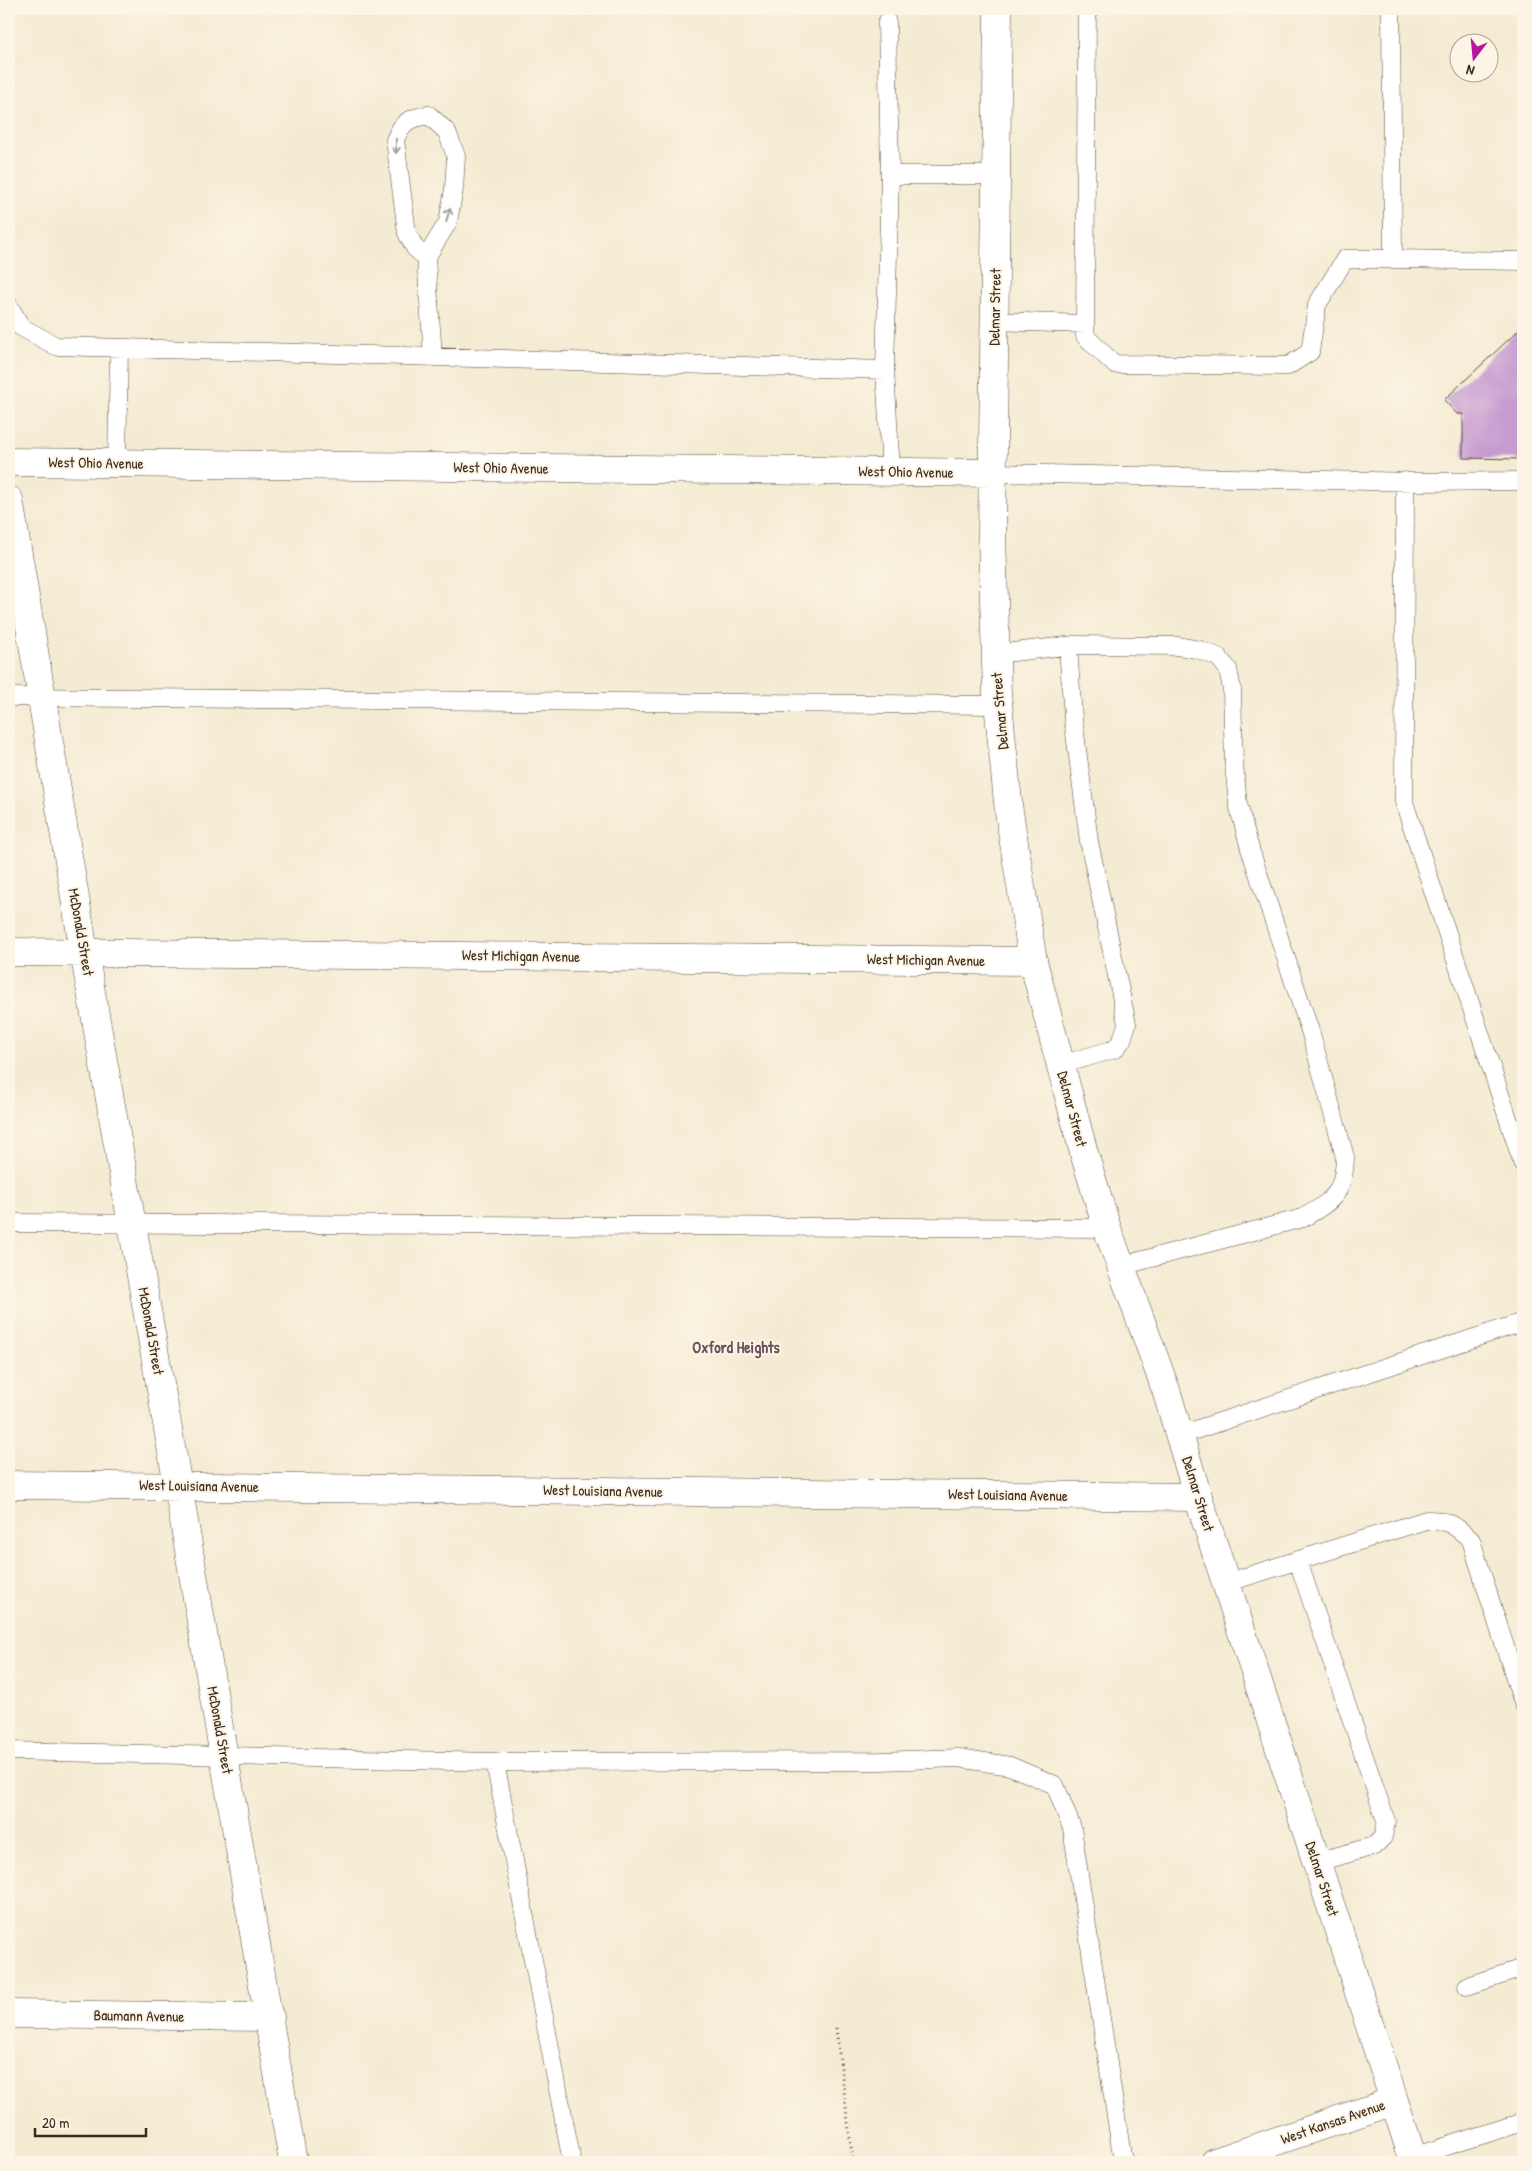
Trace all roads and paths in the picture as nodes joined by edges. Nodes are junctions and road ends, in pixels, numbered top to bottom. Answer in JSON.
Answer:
{"nodes":[{"id":1,"x":998,"y":9,"type":"edge"},
{"id":2,"x":1088,"y":9,"type":"edge"},
{"id":3,"x":1391,"y":9,"type":"edge"},
{"id":4,"x":887,"y":22,"type":"dead end"},
{"id":5,"x":890,"y":175,"type":"junction"},
{"id":6,"x":996,"y":175,"type":"junction"},
{"id":7,"x":426,"y":258,"type":"junction"},
{"id":8,"x":1393,"y":259,"type":"junction"},
{"id":9,"x":1523,"y":261,"type":"edge"},
{"id":10,"x":9,"y":306,"type":"edge"},
{"id":11,"x":994,"y":321,"type":"junction"},
{"id":12,"x":1085,"y":324,"type":"junction"},
{"id":13,"x":119,"y":348,"type":"junction"},
{"id":14,"x":433,"y":357,"type":"junction"},
{"id":15,"x":885,"y":370,"type":"junction"},
{"id":16,"x":9,"y":462,"type":"edge"},
{"id":17,"x":117,"y":463,"type":"junction"},
{"id":18,"x":891,"y":472,"type":"junction"},
{"id":19,"x":993,"y":473,"type":"junction"},
{"id":20,"x":1405,"y":481,"type":"junction"},
{"id":21,"x":1523,"y":481,"type":"edge"},
{"id":22,"x":9,"y":500,"type":"edge"},
{"id":23,"x":1068,"y":646,"type":"junction"},
{"id":24,"x":996,"y":654,"type":"junction"},
{"id":25,"x":9,"y":697,"type":"edge"},
{"id":26,"x":42,"y":698,"type":"junction"},
{"id":27,"x":999,"y":705,"type":"junction"},
{"id":28,"x":9,"y":952,"type":"edge"},
{"id":29,"x":84,"y":952,"type":"junction"},
{"id":30,"x":1033,"y":961,"type":"junction"},
{"id":31,"x":1060,"y":1065,"type":"junction"},
{"id":32,"x":1523,"y":1164,"type":"edge"},
{"id":33,"x":9,"y":1222,"type":"edge"},
{"id":34,"x":132,"y":1224,"type":"junction"},
{"id":35,"x":1107,"y":1228,"type":"junction"},
{"id":36,"x":1121,"y":1266,"type":"junction"},
{"id":37,"x":1523,"y":1322,"type":"edge"},
{"id":38,"x":1180,"y":1435,"type":"junction"},
{"id":39,"x":9,"y":1485,"type":"edge"},
{"id":40,"x":178,"y":1486,"type":"junction"},
{"id":41,"x":1198,"y":1497,"type":"junction"},
{"id":42,"x":1298,"y":1561,"type":"junction"},
{"id":43,"x":1226,"y":1583,"type":"junction"},
{"id":44,"x":1523,"y":1703,"type":"edge"},
{"id":45,"x":9,"y":1752,"type":"edge"},
{"id":46,"x":224,"y":1754,"type":"junction"},
{"id":47,"x":496,"y":1762,"type":"junction"},
{"id":48,"x":1317,"y":1862,"type":"junction"},
{"id":49,"x":1523,"y":1968,"type":"edge"},
{"id":50,"x":1468,"y":1986,"type":"dead end"},
{"id":51,"x":9,"y":2014,"type":"edge"},
{"id":52,"x":270,"y":2017,"type":"junction"},
{"id":53,"x":836,"y":2028,"type":"dead end"},
{"id":54,"x":1394,"y":2101,"type":"junction"},
{"id":55,"x":1523,"y":2122,"type":"edge"},
{"id":56,"x":1413,"y":2160,"type":"edge"},
{"id":57,"x":293,"y":2162,"type":"edge"},
{"id":58,"x":572,"y":2162,"type":"edge"},
{"id":59,"x":853,"y":2162,"type":"edge"},
{"id":60,"x":1123,"y":2162,"type":"edge"},
{"id":61,"x":1215,"y":2162,"type":"edge"}],
"edges":[{"from":1,"to":6,"type":"street","name":"Delmar Street"},
{"from":2,"to":12,"type":"lane"},
{"from":3,"to":8,"type":"lane"},
{"from":4,"to":5,"type":"lane"},
{"from":5,"to":6,"type":"lane"},
{"from":5,"to":15,"type":"lane"},
{"from":6,"to":11,"type":"street","name":"Delmar Street"},
{"from":7,"to":7,"type":"lane","one_way":true},
{"from":7,"to":14,"type":"lane"},
{"from":8,"to":9,"type":"lane"},
{"from":8,"to":12,"type":"lane"},
{"from":10,"to":13,"type":"lane"},
{"from":11,"to":12,"type":"lane"},
{"from":11,"to":19,"type":"street","name":"Delmar Street"},
{"from":13,"to":14,"type":"lane"},
{"from":13,"to":17,"type":"lane"},
{"from":14,"to":15,"type":"lane"},
{"from":15,"to":18,"type":"lane"},
{"from":16,"to":17,"type":"street","name":"West Ohio Avenue"},
{"from":17,"to":18,"type":"street","name":"West Ohio Avenue"},
{"from":18,"to":19,"type":"street","name":"West Ohio Avenue"},
{"from":19,"to":20,"type":"lane"},
{"from":19,"to":24,"type":"street","name":"Delmar Street"},
{"from":20,"to":21,"type":"lane"},
{"from":20,"to":32,"type":"lane"},
{"from":22,"to":26,"type":"street","name":"McDonald Street"},
{"from":23,"to":24,"type":"lane"},
{"from":23,"to":31,"type":"lane"},
{"from":23,"to":36,"type":"lane"},
{"from":24,"to":27,"type":"street","name":"Delmar Street"},
{"from":25,"to":26,"type":"lane"},
{"from":26,"to":27,"type":"lane"},
{"from":26,"to":29,"type":"street","name":"McDonald Street"},
{"from":27,"to":30,"type":"street","name":"Delmar Street"},
{"from":28,"to":29,"type":"street","name":"West Michigan Avenue"},
{"from":29,"to":30,"type":"street","name":"West Michigan Avenue"},
{"from":29,"to":34,"type":"street","name":"McDonald Street"},
{"from":30,"to":31,"type":"street","name":"Delmar Street"},
{"from":31,"to":35,"type":"street","name":"Delmar Street"},
{"from":33,"to":34,"type":"lane"},
{"from":34,"to":35,"type":"lane"},
{"from":34,"to":40,"type":"street","name":"McDonald Street"},
{"from":35,"to":36,"type":"street","name":"Delmar Street"},
{"from":36,"to":38,"type":"street","name":"Delmar Street"},
{"from":37,"to":38,"type":"lane"},
{"from":38,"to":41,"type":"street","name":"Delmar Street"},
{"from":39,"to":40,"type":"street","name":"West Louisiana Avenue"},
{"from":40,"to":41,"type":"street","name":"West Louisiana Avenue"},
{"from":40,"to":46,"type":"street","name":"McDonald Street"},
{"from":41,"to":43,"type":"street","name":"Delmar Street"},
{"from":42,"to":43,"type":"lane"},
{"from":42,"to":44,"type":"lane"},
{"from":42,"to":48,"type":"lane"},
{"from":43,"to":48,"type":"street","name":"Delmar Street"},
{"from":45,"to":46,"type":"lane"},
{"from":46,"to":47,"type":"lane"},
{"from":46,"to":52,"type":"street","name":"McDonald Street"},
{"from":47,"to":58,"type":"lane"},
{"from":47,"to":60,"type":"lane"},
{"from":48,"to":54,"type":"street","name":"Delmar Street"},
{"from":49,"to":50,"type":"lane"},
{"from":51,"to":52,"type":"street","name":"Baumann Avenue"},
{"from":52,"to":57,"type":"street","name":"McDonald Street"},
{"from":53,"to":59,"type":"path"},
{"from":54,"to":56,"type":"street","name":"Delmar Street"},
{"from":54,"to":61,"type":"street","name":"West Kansas Avenue"},
{"from":55,"to":56,"type":"lane"}]}
